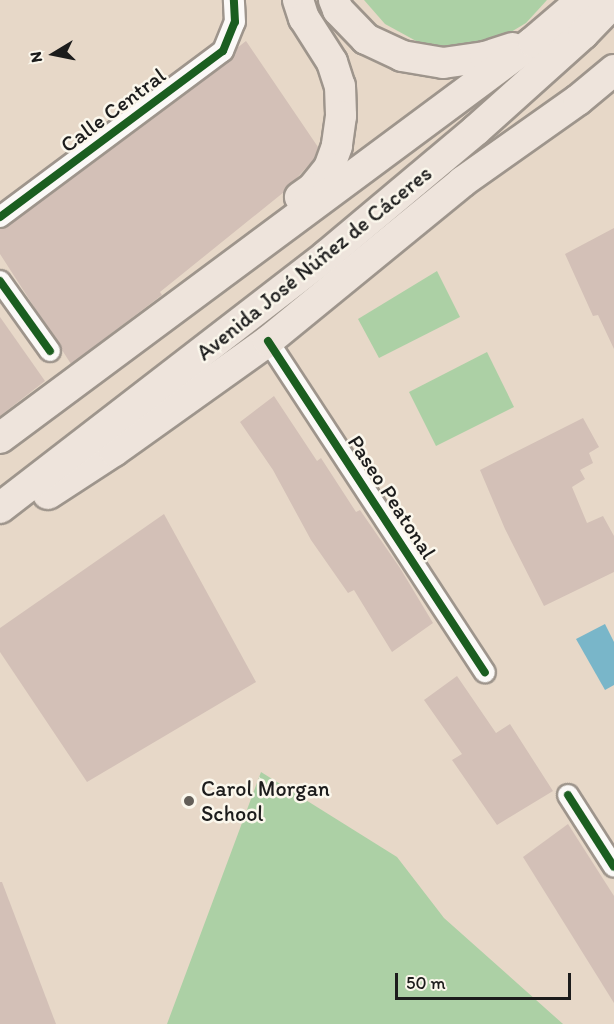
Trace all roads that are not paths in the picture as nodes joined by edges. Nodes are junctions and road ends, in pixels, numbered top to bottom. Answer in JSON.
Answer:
{"nodes":[{"id":1,"x":234,"y":0,"type":"edge"},
{"id":2,"x":298,"y":0,"type":"edge"},
{"id":3,"x":334,"y":0,"type":"edge"},
{"id":4,"x":582,"y":0,"type":"edge"},
{"id":5,"x":614,"y":2,"type":"edge"},
{"id":6,"x":532,"y":42,"type":"junction"},
{"id":7,"x":614,"y":70,"type":"edge"},
{"id":8,"x":0,"y":217,"type":"edge"},
{"id":9,"x":0,"y":281,"type":"edge"},
{"id":10,"x":187,"y":299,"type":"junction"},
{"id":11,"x":268,"y":341,"type":"junction"},
{"id":12,"x":50,"y":351,"type":"dead end"},
{"id":13,"x":0,"y":438,"type":"edge"},
{"id":14,"x":0,"y":507,"type":"edge"},
{"id":15,"x":0,"y":524,"type":"edge"},
{"id":16,"x":485,"y":672,"type":"dead end"},
{"id":17,"x":568,"y":795,"type":"dead end"},
{"id":18,"x":614,"y":867,"type":"edge"}],
"edges":[{"from":1,"to":8,"type":"street","name":"Calle Central"},
{"from":2,"to":10,"type":"main road"},
{"from":3,"to":6,"type":"main road"},
{"from":4,"to":6,"type":"main road","name":"Avenida José Núñez de Cáceres"},
{"from":5,"to":14,"type":"main road","name":"Avenida José Núñez de Cáceres"},
{"from":6,"to":10,"type":"main road","name":"Avenida José Núñez de Cáceres"},
{"from":7,"to":11,"type":"main road"},
{"from":9,"to":12,"type":"street"},
{"from":10,"to":13,"type":"main road","name":"Avenida José Núñez de Cáceres"},
{"from":11,"to":15,"type":"main road"},
{"from":11,"to":16,"type":"street","name":"Paseo Peatonal"},
{"from":17,"to":18,"type":"street"}]}
